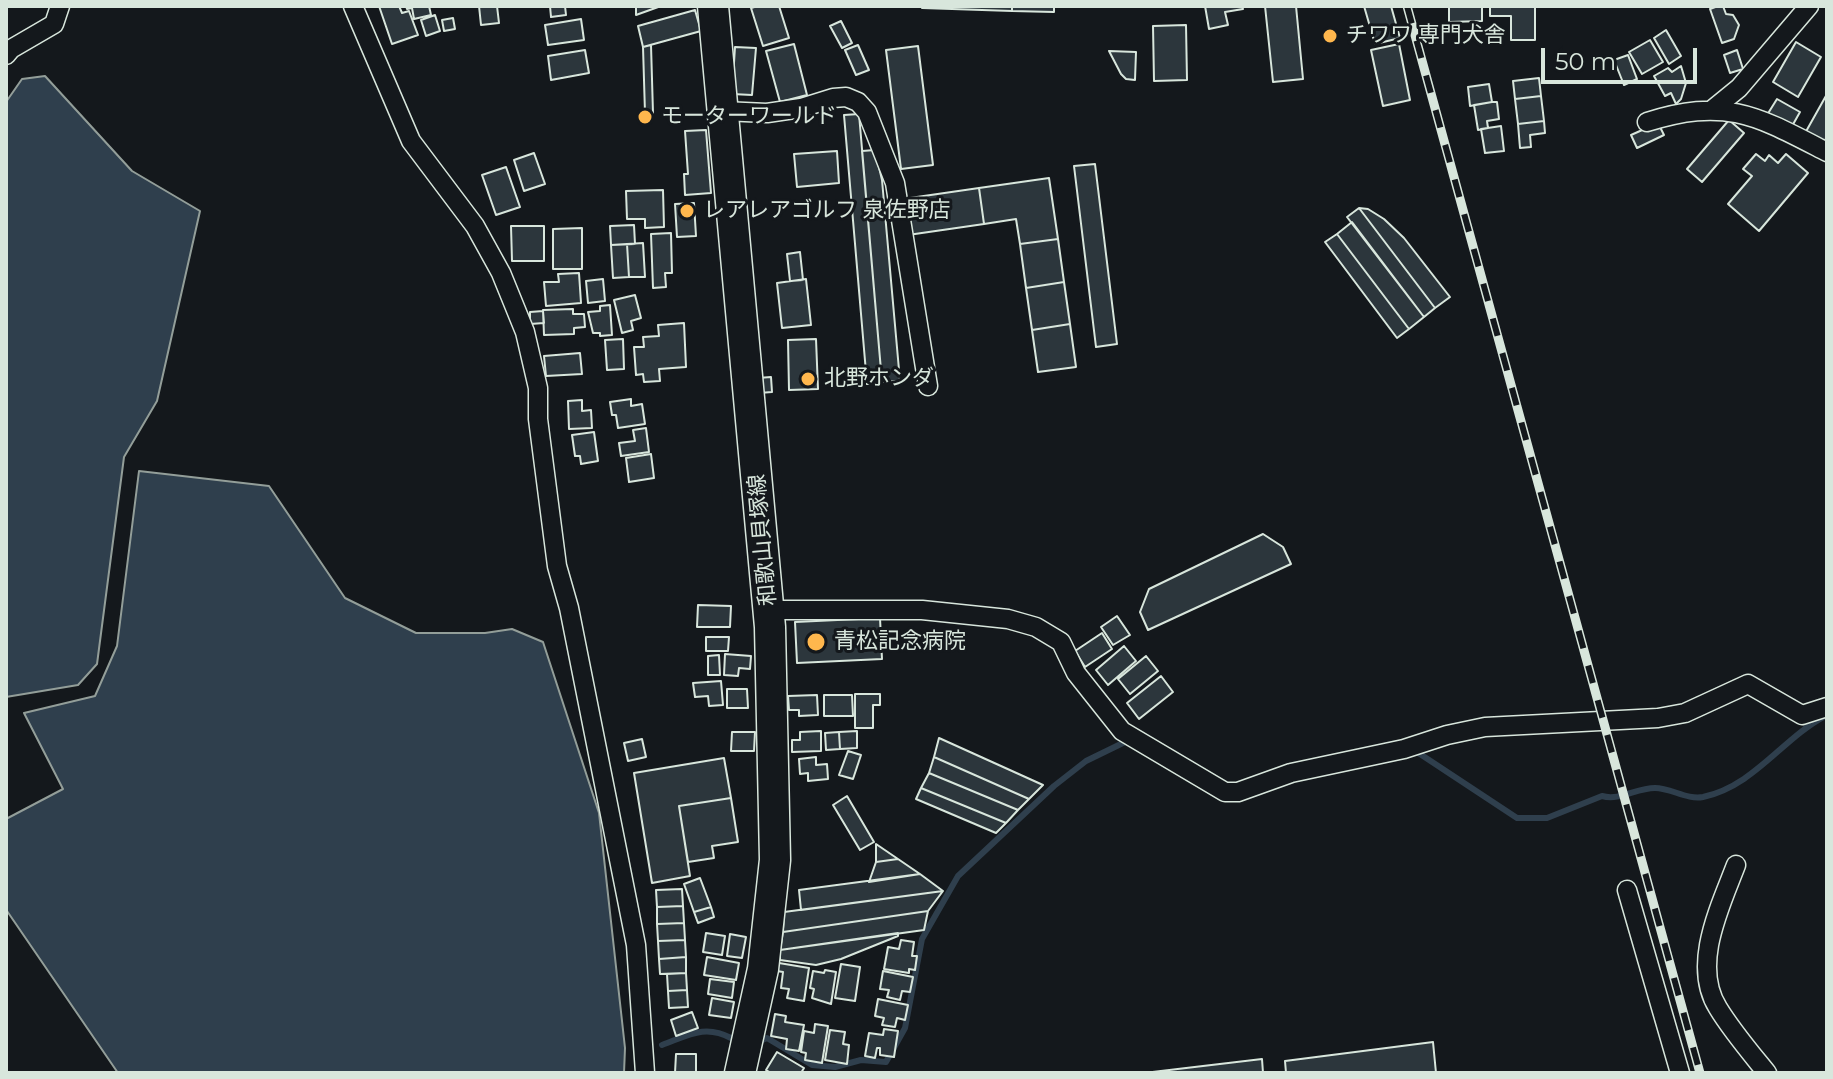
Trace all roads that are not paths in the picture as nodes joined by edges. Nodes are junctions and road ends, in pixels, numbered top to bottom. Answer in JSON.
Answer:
{"nodes":[{"id":1,"x":60,"y":6,"type":"edge"},
{"id":2,"x":353,"y":6,"type":"edge"},
{"id":3,"x":713,"y":6,"type":"edge"},
{"id":4,"x":1809,"y":6,"type":"edge"},
{"id":5,"x":6,"y":55,"type":"edge"},
{"id":6,"x":1712,"y":110,"type":"junction"},
{"id":7,"x":723,"y":111,"type":"junction"},
{"id":8,"x":1647,"y":122,"type":"dead end"},
{"id":9,"x":1827,"y":152,"type":"edge"},
{"id":10,"x":928,"y":386,"type":"dead end"},
{"id":11,"x":769,"y":610,"type":"junction"},
{"id":12,"x":1827,"y":707,"type":"edge"},
{"id":13,"x":1736,"y":865,"type":"dead end"},
{"id":14,"x":1627,"y":890,"type":"dead end"},
{"id":15,"x":645,"y":1073,"type":"edge"},
{"id":16,"x":740,"y":1073,"type":"edge"},
{"id":17,"x":1680,"y":1073,"type":"edge"},
{"id":18,"x":1767,"y":1073,"type":"edge"}],
"edges":[{"from":1,"to":5,"type":"street"},
{"from":2,"to":15,"type":"street"},
{"from":3,"to":7,"type":"main road","name":"和歌山貝塚線"},
{"from":4,"to":6,"type":"street"},
{"from":6,"to":8,"type":"street"},
{"from":6,"to":9,"type":"street"},
{"from":7,"to":10,"type":"street"},
{"from":7,"to":11,"type":"main road","name":"和歌山貝塚線"},
{"from":11,"to":12,"type":"street"},
{"from":11,"to":16,"type":"main road","name":"和歌山貝塚線"},
{"from":13,"to":18,"type":"street"},
{"from":14,"to":17,"type":"street"}]}
